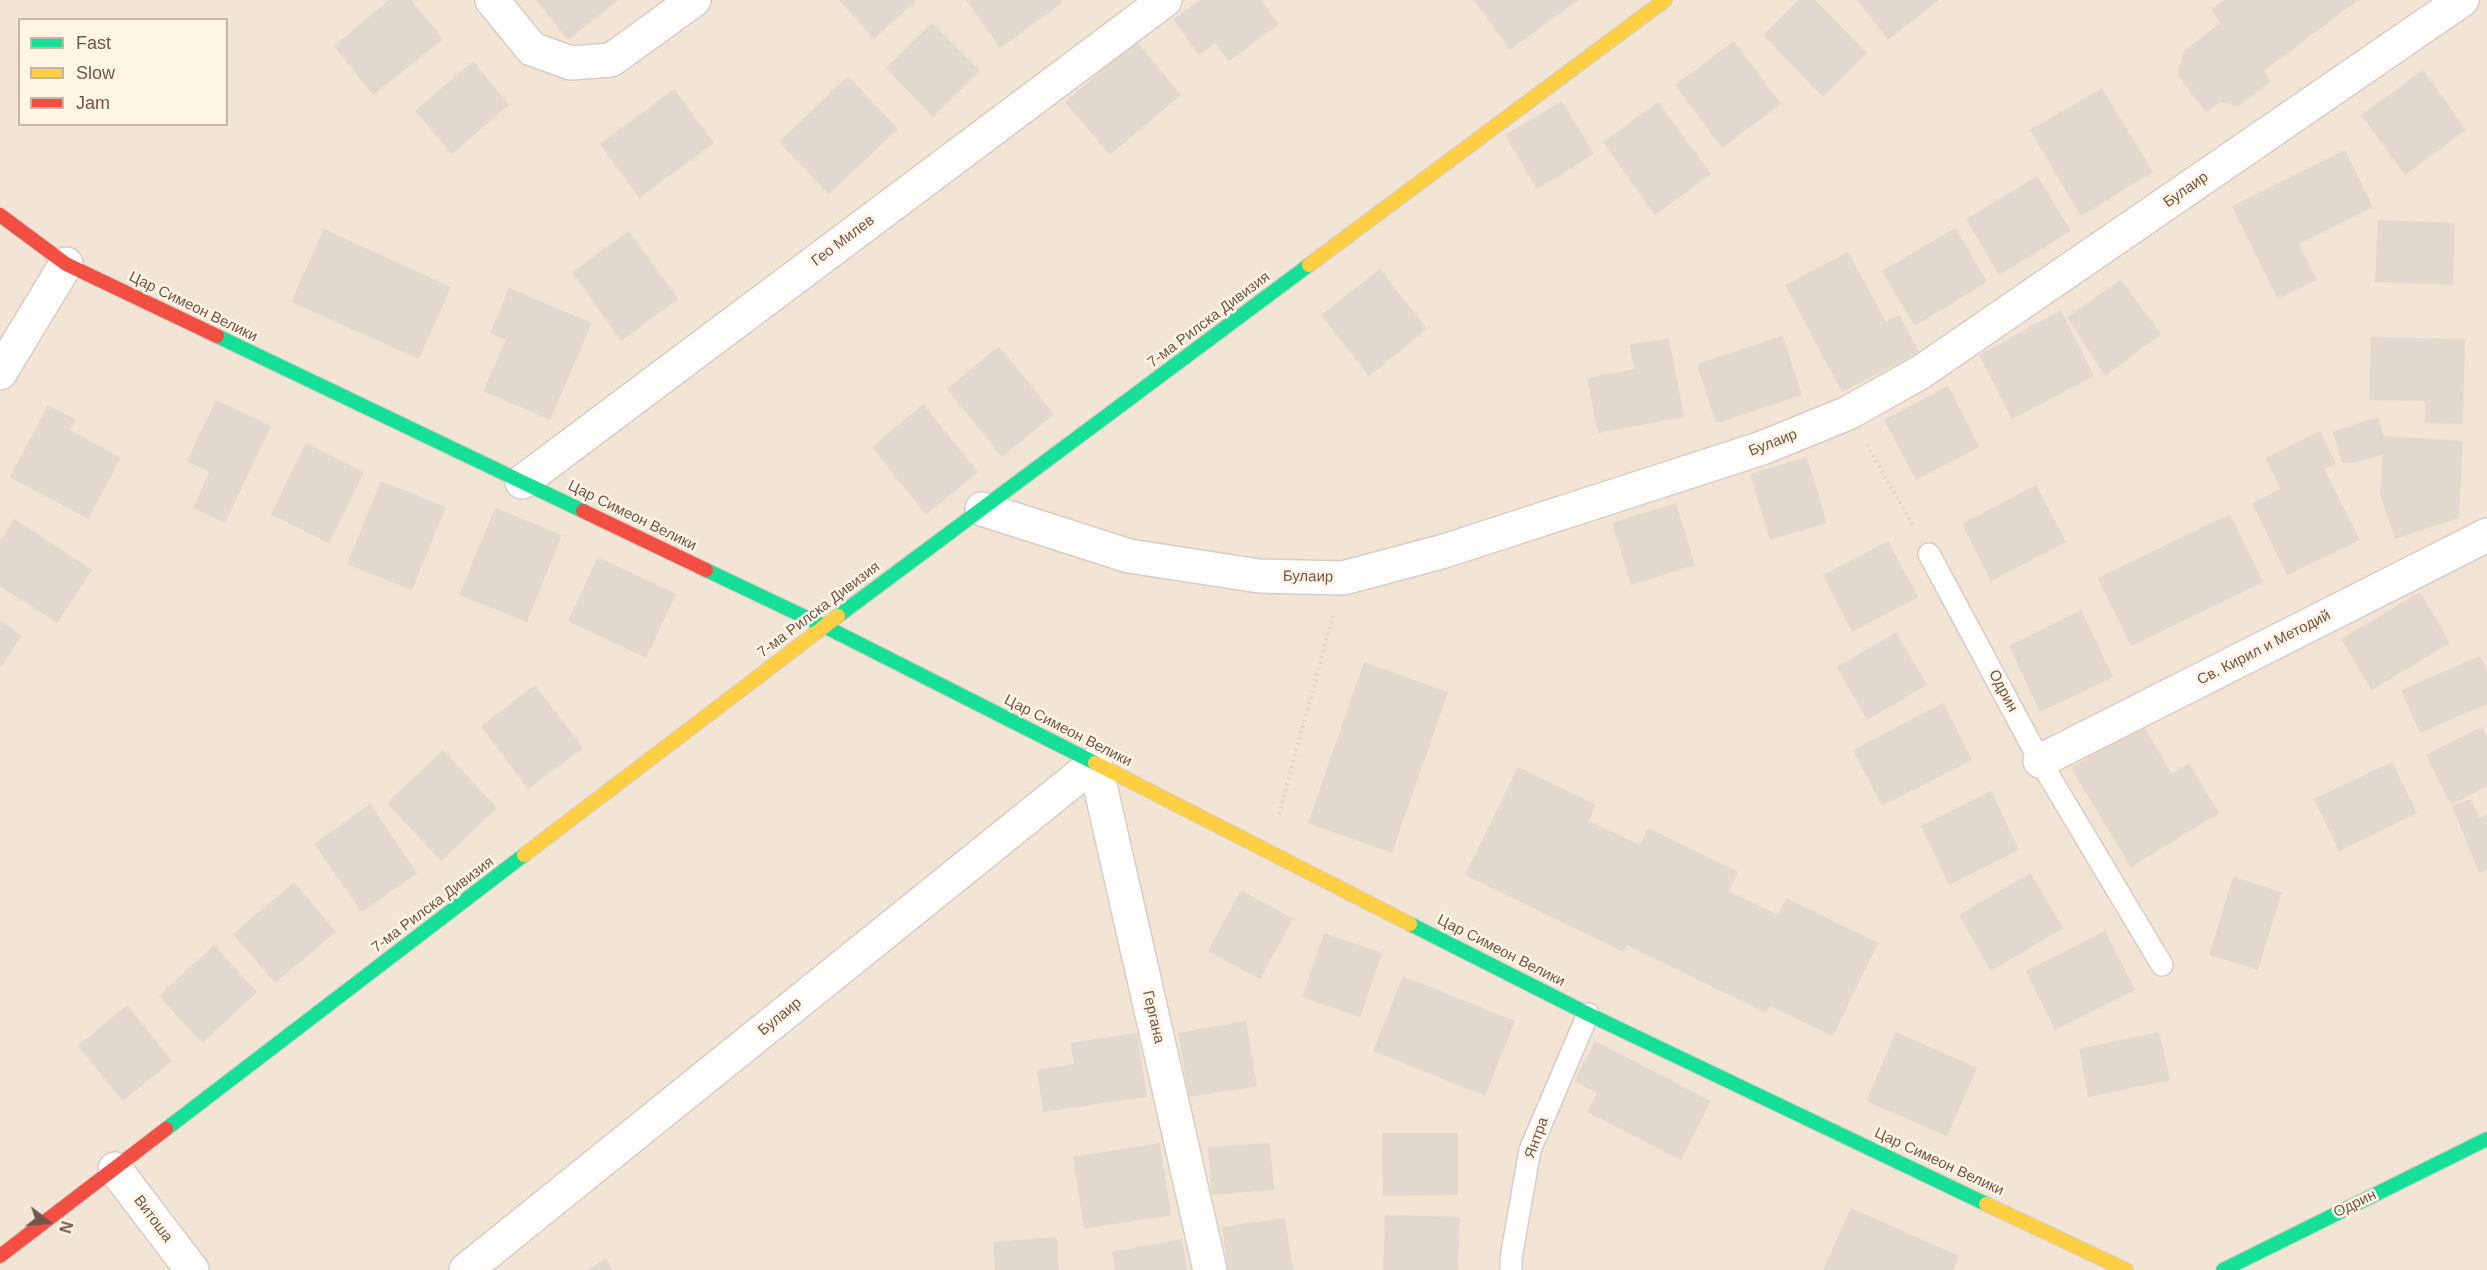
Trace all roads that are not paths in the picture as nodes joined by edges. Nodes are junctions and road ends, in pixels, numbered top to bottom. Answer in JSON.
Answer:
{"nodes":[{"id":1,"x":492,"y":0,"type":"edge"},
{"id":2,"x":694,"y":0,"type":"edge"},
{"id":3,"x":1165,"y":0,"type":"edge"},
{"id":4,"x":1665,"y":0,"type":"edge"},
{"id":5,"x":2462,"y":0,"type":"edge"},
{"id":6,"x":0,"y":215,"type":"edge"},
{"id":7,"x":66,"y":264,"type":"junction"},
{"id":8,"x":0,"y":373,"type":"edge"},
{"id":9,"x":522,"y":482,"type":"junction"},
{"id":10,"x":982,"y":509,"type":"junction"},
{"id":11,"x":2487,"y":535,"type":"edge"},
{"id":12,"x":1929,"y":554,"type":"road end"},
{"id":13,"x":824,"y":626,"type":"junction"},
{"id":14,"x":2040,"y":761,"type":"junction"},
{"id":15,"x":1095,"y":763,"type":"junction"},
{"id":16,"x":2162,"y":965,"type":"dead end"},
{"id":17,"x":1588,"y":1014,"type":"junction"},
{"id":18,"x":2487,"y":1139,"type":"edge"},
{"id":19,"x":115,"y":1169,"type":"junction"},
{"id":20,"x":0,"y":1256,"type":"edge"},
{"id":21,"x":192,"y":1270,"type":"edge"},
{"id":22,"x":466,"y":1270,"type":"edge"},
{"id":23,"x":1210,"y":1270,"type":"edge"},
{"id":24,"x":1511,"y":1270,"type":"edge"},
{"id":25,"x":2126,"y":1270,"type":"edge"},
{"id":26,"x":2223,"y":1270,"type":"edge"}],
"edges":[{"from":1,"to":2,"type":"street"},
{"from":3,"to":9,"type":"street","name":"Гео Милев"},
{"from":4,"to":10,"type":"street","name":"7-ма Рилска Дивизия"},
{"from":5,"to":10,"type":"street","name":"Булаир"},
{"from":6,"to":7,"type":"street","name":"Цар Симеон Велики"},
{"from":7,"to":8,"type":"street"},
{"from":7,"to":9,"type":"street","name":"Цар Симеон Велики"},
{"from":9,"to":13,"type":"street","name":"Цар Симеон Велики"},
{"from":10,"to":13,"type":"street","name":"7-ма Рилска Дивизия"},
{"from":11,"to":14,"type":"street","name":"Св. Кирил и Методий"},
{"from":12,"to":14,"type":"lane","name":"Одрин"},
{"from":13,"to":15,"type":"street","name":"Цар Симеон Велики"},
{"from":13,"to":19,"type":"street","name":"7-ма Рилска Дивизия"},
{"from":14,"to":16,"type":"lane","name":"Одрин"},
{"from":15,"to":17,"type":"street","name":"Цар Симеон Велики"},
{"from":15,"to":22,"type":"street","name":"Булаир"},
{"from":15,"to":23,"type":"street","name":"Гергана"},
{"from":17,"to":24,"type":"lane","name":"Янтра"},
{"from":17,"to":25,"type":"street","name":"Цар Симеон Велики"},
{"from":18,"to":26,"type":"street","name":"Одрин"},
{"from":19,"to":20,"type":"street","name":"7-ма Рилска Дивизия"},
{"from":19,"to":21,"type":"street","name":"Витоша"}]}
